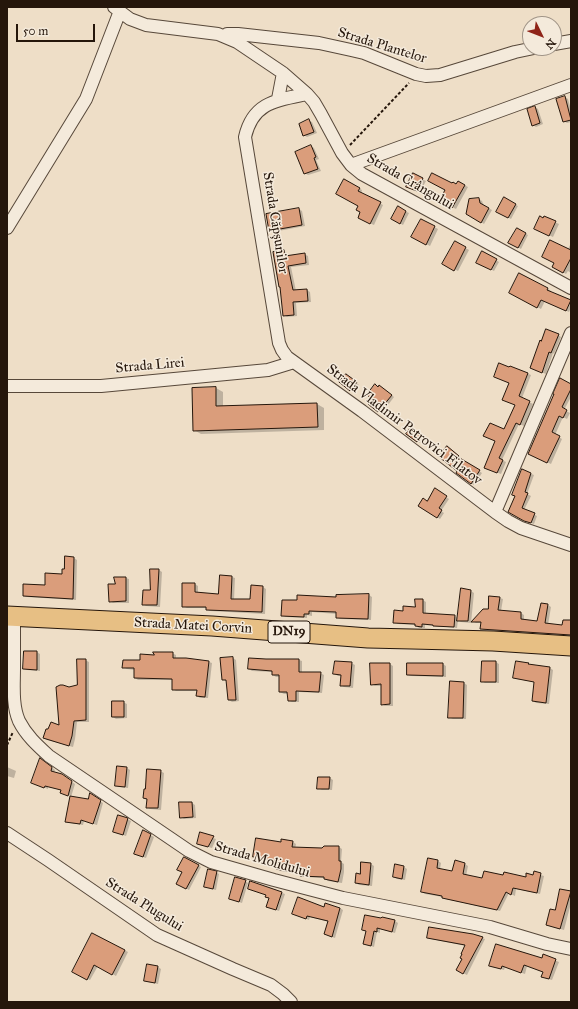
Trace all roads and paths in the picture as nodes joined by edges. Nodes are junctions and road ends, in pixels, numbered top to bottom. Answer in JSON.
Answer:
{"nodes":[{"id":1,"x":117,"y":9,"type":"edge"},
{"id":2,"x":218,"y":34,"type":"junction"},
{"id":3,"x":522,"y":51,"type":"edge"},
{"id":4,"x":283,"y":73,"type":"junction"},
{"id":5,"x":416,"y":74,"type":"junction"},
{"id":6,"x":571,"y":85,"type":"edge"},
{"id":7,"x":307,"y":94,"type":"junction"},
{"id":8,"x":278,"y":99,"type":"junction"},
{"id":9,"x":342,"y":154,"type":"junction"},
{"id":10,"x":351,"y":164,"type":"junction"},
{"id":11,"x":7,"y":228,"type":"edge"},
{"id":12,"x":571,"y":288,"type":"edge"},
{"id":13,"x":571,"y":333,"type":"edge"},
{"id":14,"x":294,"y":362,"type":"junction"},
{"id":15,"x":7,"y":386,"type":"edge"},
{"id":16,"x":495,"y":512,"type":"junction"},
{"id":17,"x":571,"y":545,"type":"edge"},
{"id":18,"x":10,"y":616,"type":"edge"},
{"id":19,"x":571,"y":646,"type":"edge"},
{"id":20,"x":7,"y":833,"type":"edge"},
{"id":21,"x":571,"y":949,"type":"edge"},
{"id":22,"x":291,"y":1002,"type":"edge"}],
"edges":[{"from":1,"to":2,"type":"street","name":"Strada Crângului"},
{"from":1,"to":11,"type":"street"},
{"from":2,"to":4,"type":"street","name":"Strada Crângului"},
{"from":2,"to":5,"type":"street","name":"Strada Plantelor"},
{"from":3,"to":5,"type":"street","name":"Strada Plantelor"},
{"from":4,"to":7,"type":"street","name":"Strada Crângului"},
{"from":4,"to":8,"type":"street"},
{"from":5,"to":9,"type":"path"},
{"from":6,"to":10,"type":"street"},
{"from":7,"to":8,"type":"street"},
{"from":7,"to":9,"type":"street","name":"Strada Crângului"},
{"from":8,"to":14,"type":"street","name":"Strada Căpșunilor"},
{"from":9,"to":10,"type":"street","name":"Strada Crângului"},
{"from":10,"to":12,"type":"street","name":"Strada Crângului"},
{"from":13,"to":16,"type":"street"},
{"from":14,"to":15,"type":"street","name":"Strada Lirei"},
{"from":14,"to":16,"type":"street","name":"Strada Vladimir Petrovici Filatov"},
{"from":16,"to":17,"type":"street","name":"Strada Vladimir Petrovici Filatov"},
{"from":18,"to":19,"type":"main road","name":"Strada Matei Corvin","number":"DN19"},
{"from":18,"to":21,"type":"street","name":"Strada Molidului"},
{"from":20,"to":22,"type":"street","name":"Strada Plugului"}]}
